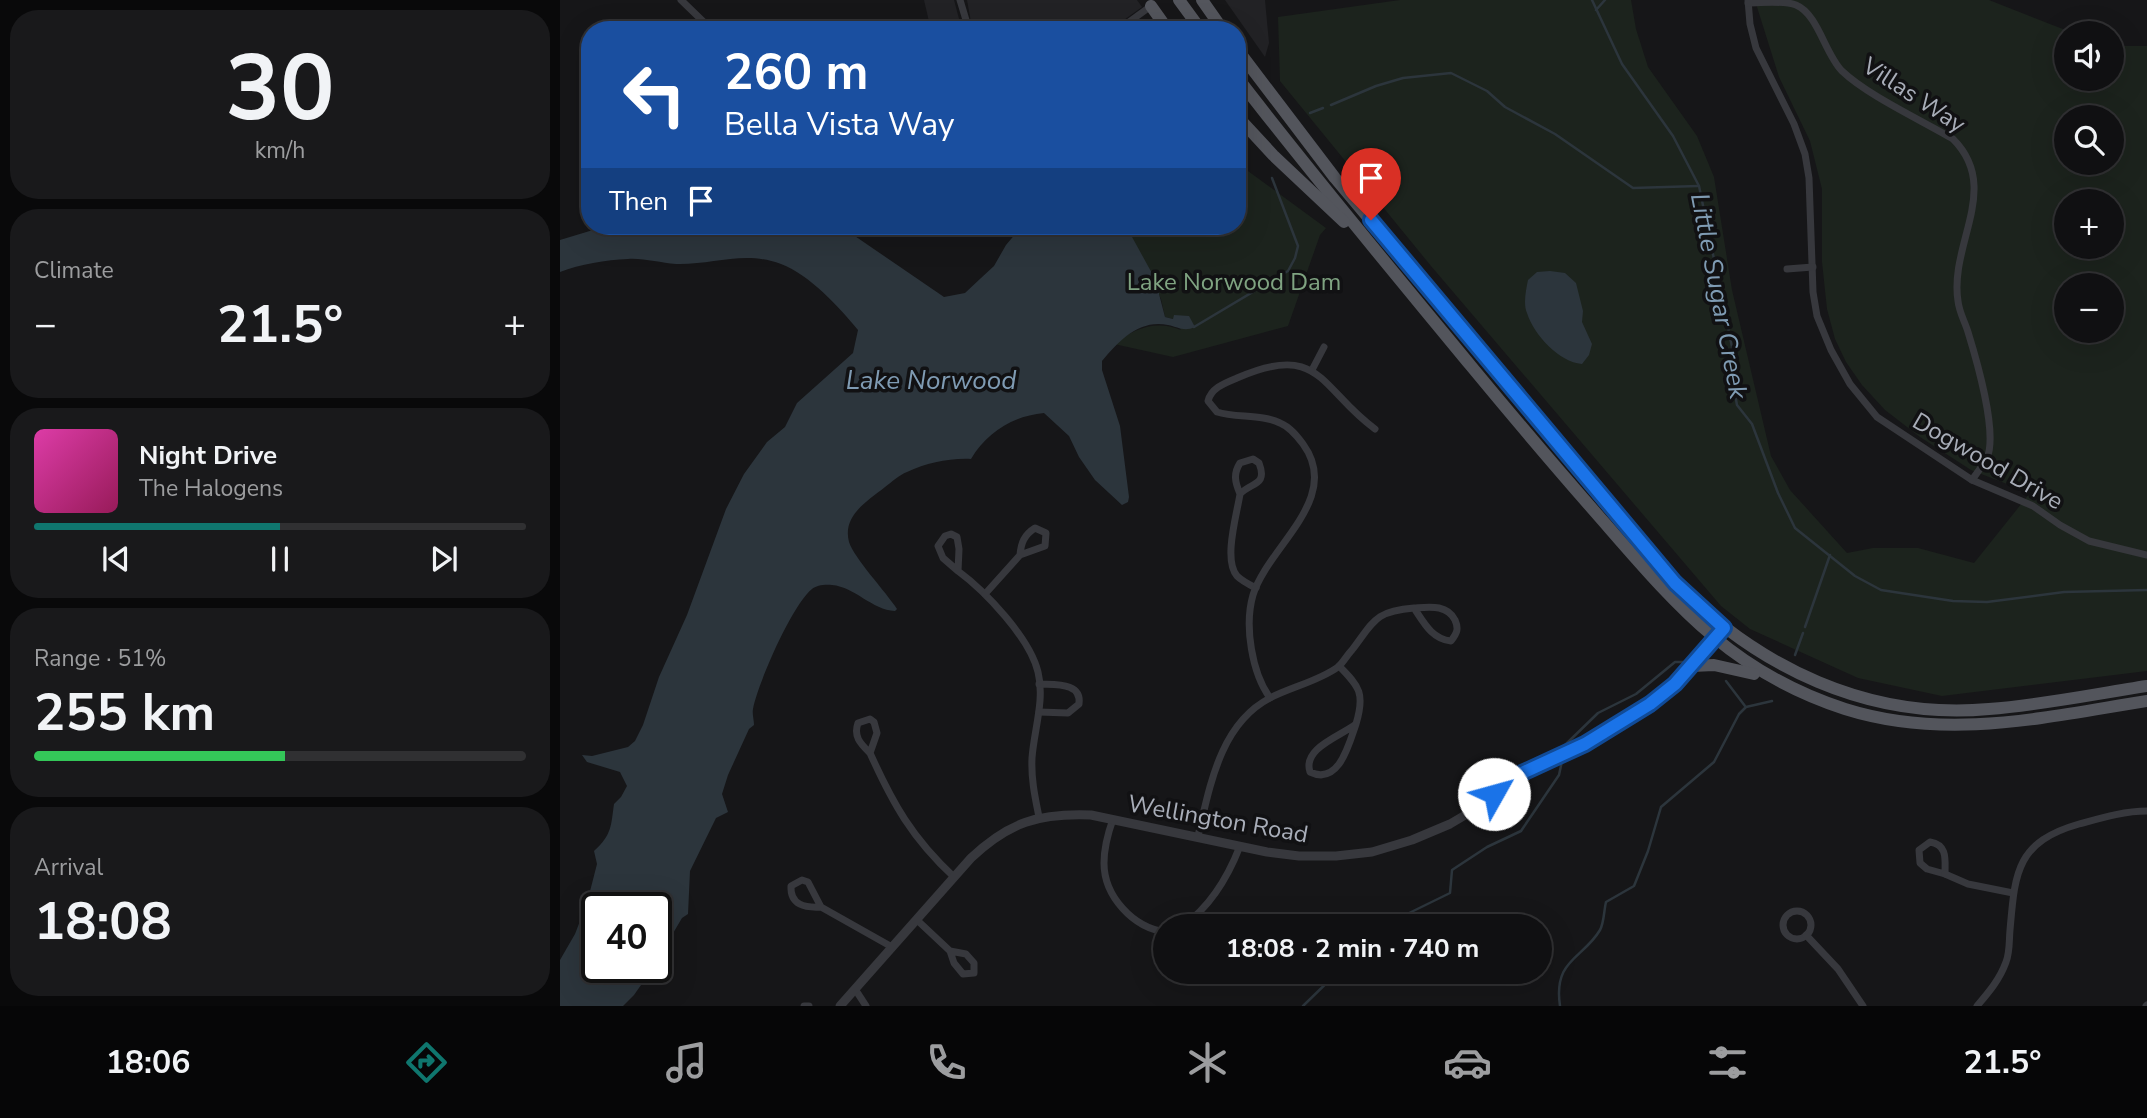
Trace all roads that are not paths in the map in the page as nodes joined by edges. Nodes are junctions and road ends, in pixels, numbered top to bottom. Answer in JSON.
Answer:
{"nodes":[{"id":1,"x":681,"y":0,"type":"edge"},
{"id":2,"x":960,"y":0,"type":"edge"},
{"id":3,"x":1179,"y":0,"type":"edge"},
{"id":4,"x":1202,"y":0,"type":"edge"},
{"id":5,"x":1748,"y":1,"type":"edge"},
{"id":6,"x":1148,"y":3,"type":"edge"},
{"id":7,"x":703,"y":21,"type":"edge"},
{"id":8,"x":966,"y":21,"type":"edge"},
{"id":9,"x":1128,"y":21,"type":"edge"},
{"id":10,"x":1161,"y":21,"type":"edge"},
{"id":11,"x":1194,"y":21,"type":"edge"},
{"id":12,"x":1217,"y":21,"type":"edge"},
{"id":13,"x":1246,"y":62,"type":"edge"},
{"id":14,"x":1246,"y":88,"type":"edge"},
{"id":15,"x":1246,"y":126,"type":"edge"},
{"id":16,"x":1379,"y":255,"type":"junction"},
{"id":17,"x":1813,"y":267,"type":"junction"},
{"id":18,"x":1787,"y":269,"type":"dead end"},
{"id":19,"x":1324,"y":347,"type":"dead end"},
{"id":20,"x":1312,"y":370,"type":"junction"},
{"id":21,"x":1375,"y":429,"type":"dead end"},
{"id":22,"x":1972,"y":480,"type":"junction"},
{"id":23,"x":1240,"y":494,"type":"junction"},
{"id":24,"x":1020,"y":555,"type":"dead end"},
{"id":25,"x":2147,"y":555,"type":"edge"},
{"id":26,"x":958,"y":570,"type":"junction"},
{"id":27,"x":1256,"y":588,"type":"junction"},
{"id":28,"x":985,"y":594,"type":"junction"},
{"id":29,"x":1414,"y":608,"type":"junction"},
{"id":30,"x":1724,"y":628,"type":"junction"},
{"id":31,"x":1715,"y":639,"type":"junction"},
{"id":32,"x":1339,"y":666,"type":"junction"},
{"id":33,"x":1692,"y":666,"type":"junction"},
{"id":34,"x":1040,"y":684,"type":"junction"},
{"id":35,"x":1781,"y":684,"type":"junction"},
{"id":36,"x":2147,"y":686,"type":"edge"},
{"id":37,"x":1270,"y":698,"type":"junction"},
{"id":38,"x":2147,"y":701,"type":"edge"},
{"id":39,"x":1039,"y":712,"type":"junction"},
{"id":40,"x":1356,"y":724,"type":"junction"},
{"id":41,"x":870,"y":753,"type":"dead end"},
{"id":42,"x":2147,"y":811,"type":"edge"},
{"id":43,"x":1040,"y":817,"type":"junction"},
{"id":44,"x":1113,"y":819,"type":"junction"},
{"id":45,"x":1198,"y":836,"type":"junction"},
{"id":46,"x":1240,"y":846,"type":"junction"},
{"id":47,"x":1945,"y":874,"type":"junction"},
{"id":48,"x":954,"y":877,"type":"junction"},
{"id":49,"x":2013,"y":893,"type":"junction"},
{"id":50,"x":821,"y":906,"type":"junction"},
{"id":51,"x":1198,"y":914,"type":"edge"},
{"id":52,"x":917,"y":920,"type":"junction"},
{"id":53,"x":1153,"y":931,"type":"edge"},
{"id":54,"x":1807,"y":935,"type":"junction"},
{"id":55,"x":892,"y":947,"type":"junction"},
{"id":56,"x":950,"y":951,"type":"dead end"},
{"id":57,"x":855,"y":989,"type":"junction"},
{"id":58,"x":804,"y":1006,"type":"edge"},
{"id":59,"x":809,"y":1006,"type":"edge"},
{"id":60,"x":840,"y":1006,"type":"edge"},
{"id":61,"x":866,"y":1006,"type":"edge"},
{"id":62,"x":1863,"y":1006,"type":"edge"},
{"id":63,"x":1977,"y":1006,"type":"edge"}],
"edges":[{"from":1,"to":7,"type":"street"},
{"from":2,"to":8,"type":"street"},
{"from":3,"to":11,"type":"main road"},
{"from":4,"to":12,"type":"main road"},
{"from":5,"to":17,"type":"street","name":"Dogwood Drive"},
{"from":5,"to":22,"type":"street","name":"Villas Way"},
{"from":6,"to":9,"type":"street"},
{"from":6,"to":10,"type":"main road"},
{"from":13,"to":30,"type":"main road"},
{"from":14,"to":16,"type":"main road"},
{"from":15,"to":16,"type":"main road"},
{"from":16,"to":31,"type":"main road"},
{"from":17,"to":18,"type":"street"},
{"from":17,"to":22,"type":"street","name":"Dogwood Drive"},
{"from":19,"to":20,"type":"street"},
{"from":20,"to":21,"type":"street"},
{"from":20,"to":27,"type":"street"},
{"from":22,"to":25,"type":"street","name":"Dogwood Drive"},
{"from":23,"to":23,"type":"street"},
{"from":23,"to":27,"type":"street"},
{"from":24,"to":28,"type":"street"},
{"from":26,"to":26,"type":"street"},
{"from":26,"to":28,"type":"street"},
{"from":27,"to":37,"type":"street"},
{"from":28,"to":34,"type":"street"},
{"from":29,"to":29,"type":"street"},
{"from":29,"to":32,"type":"street"},
{"from":30,"to":31,"type":"street","name":"Wellington Road"},
{"from":30,"to":36,"type":"main road"},
{"from":31,"to":33,"type":"street","name":"Wellington Road"},
{"from":31,"to":35,"type":"main road"},
{"from":32,"to":37,"type":"street"},
{"from":32,"to":40,"type":"street"},
{"from":33,"to":35,"type":"main road"},
{"from":33,"to":46,"type":"street","name":"Wellington Road"},
{"from":34,"to":39,"type":"street"},
{"from":34,"to":39,"type":"street"},
{"from":35,"to":38,"type":"main road"},
{"from":37,"to":45,"type":"street"},
{"from":39,"to":43,"type":"street"},
{"from":40,"to":40,"type":"street"},
{"from":41,"to":48,"type":"street"},
{"from":42,"to":49,"type":"street"},
{"from":43,"to":44,"type":"street","name":"Wellington Road"},
{"from":43,"to":48,"type":"street","name":"Wellington Road"},
{"from":44,"to":45,"type":"street","name":"Wellington Road"},
{"from":44,"to":53,"type":"street"},
{"from":45,"to":46,"type":"street","name":"Wellington Road"},
{"from":46,"to":51,"type":"street"},
{"from":47,"to":47,"type":"street"},
{"from":47,"to":49,"type":"street"},
{"from":48,"to":52,"type":"street","name":"Wellington Road"},
{"from":49,"to":63,"type":"street"},
{"from":50,"to":50,"type":"street"},
{"from":50,"to":55,"type":"street"},
{"from":52,"to":55,"type":"street","name":"Wellington Road"},
{"from":52,"to":56,"type":"street"},
{"from":54,"to":54,"type":"street"},
{"from":54,"to":62,"type":"street"},
{"from":55,"to":57,"type":"street","name":"Wellington Road"},
{"from":57,"to":60,"type":"street","name":"Wellington Road"},
{"from":57,"to":61,"type":"street"},
{"from":58,"to":59,"type":"street"}]}
